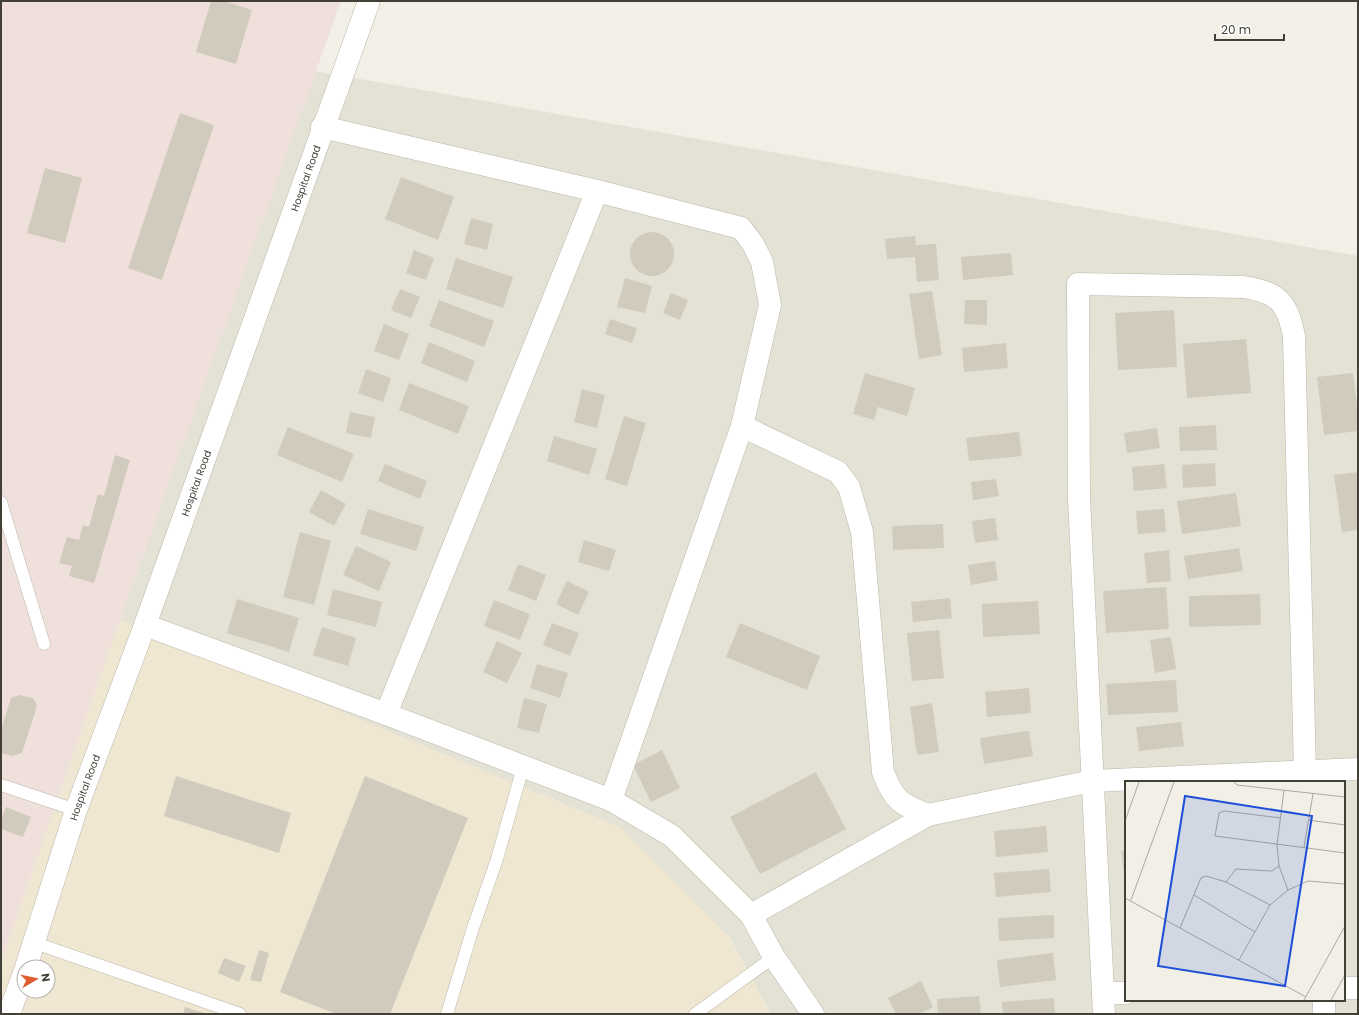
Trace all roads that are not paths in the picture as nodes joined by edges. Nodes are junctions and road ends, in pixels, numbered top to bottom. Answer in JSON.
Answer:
{"nodes":[{"id":1,"x":369,"y":1,"type":"edge"},
{"id":2,"x":322,"y":127,"type":"junction"},
{"id":3,"x":598,"y":190,"type":"junction"},
{"id":4,"x":742,"y":426,"type":"junction"},
{"id":5,"x":1,"y":502,"type":"edge"},
{"id":6,"x":145,"y":625,"type":"junction"},
{"id":7,"x":44,"y":644,"type":"dead end"},
{"id":8,"x":386,"y":714,"type":"junction"},
{"id":9,"x":524,"y":767,"type":"junction"},
{"id":10,"x":1358,"y":769,"type":"edge"},
{"id":11,"x":1305,"y":771,"type":"junction"},
{"id":12,"x":1092,"y":781,"type":"junction"},
{"id":13,"x":1,"y":787,"type":"edge"},
{"id":14,"x":611,"y":800,"type":"junction"},
{"id":15,"x":76,"y":810,"type":"junction"},
{"id":16,"x":928,"y":815,"type":"junction"},
{"id":17,"x":751,"y":915,"type":"junction"},
{"id":18,"x":35,"y":943,"type":"junction"},
{"id":19,"x":774,"y":957,"type":"junction"},
{"id":20,"x":29,"y":959,"type":"edge"},
{"id":21,"x":1345,"y":988,"type":"edge"},
{"id":22,"x":1358,"y":988,"type":"edge"},
{"id":23,"x":1125,"y":994,"type":"edge"},
{"id":24,"x":16,"y":995,"type":"edge"},
{"id":25,"x":1324,"y":1001,"type":"edge"},
{"id":26,"x":1104,"y":1004,"type":"edge"},
{"id":27,"x":9,"y":1014,"type":"edge"},
{"id":28,"x":240,"y":1014,"type":"edge"},
{"id":29,"x":447,"y":1014,"type":"edge"},
{"id":30,"x":695,"y":1014,"type":"edge"},
{"id":31,"x":813,"y":1014,"type":"edge"},
{"id":32,"x":1324,"y":1014,"type":"edge"}],
"edges":[{"from":1,"to":2,"type":"street","name":"Hospital Road"},
{"from":2,"to":3,"type":"street"},
{"from":2,"to":6,"type":"street","name":"Hospital Road"},
{"from":3,"to":4,"type":"street"},
{"from":3,"to":8,"type":"street"},
{"from":4,"to":14,"type":"street"},
{"from":4,"to":16,"type":"street"},
{"from":5,"to":7,"type":"lane"},
{"from":6,"to":8,"type":"street"},
{"from":6,"to":15,"type":"street","name":"Hospital Road"},
{"from":8,"to":9,"type":"street"},
{"from":9,"to":14,"type":"street"},
{"from":9,"to":29,"type":"lane"},
{"from":10,"to":11,"type":"street"},
{"from":11,"to":12,"type":"street"},
{"from":11,"to":12,"type":"street"},
{"from":12,"to":16,"type":"street"},
{"from":12,"to":26,"type":"street"},
{"from":13,"to":15,"type":"lane"},
{"from":14,"to":17,"type":"street"},
{"from":15,"to":18,"type":"street","name":"Hospital Road"},
{"from":16,"to":17,"type":"street"},
{"from":17,"to":19,"type":"street"},
{"from":18,"to":20,"type":"street","name":"Hospital Road"},
{"from":18,"to":28,"type":"lane"},
{"from":19,"to":30,"type":"lane"},
{"from":19,"to":31,"type":"street"},
{"from":21,"to":22,"type":"street"},
{"from":23,"to":26,"type":"street"},
{"from":24,"to":27,"type":"street"},
{"from":25,"to":32,"type":"street"}]}
